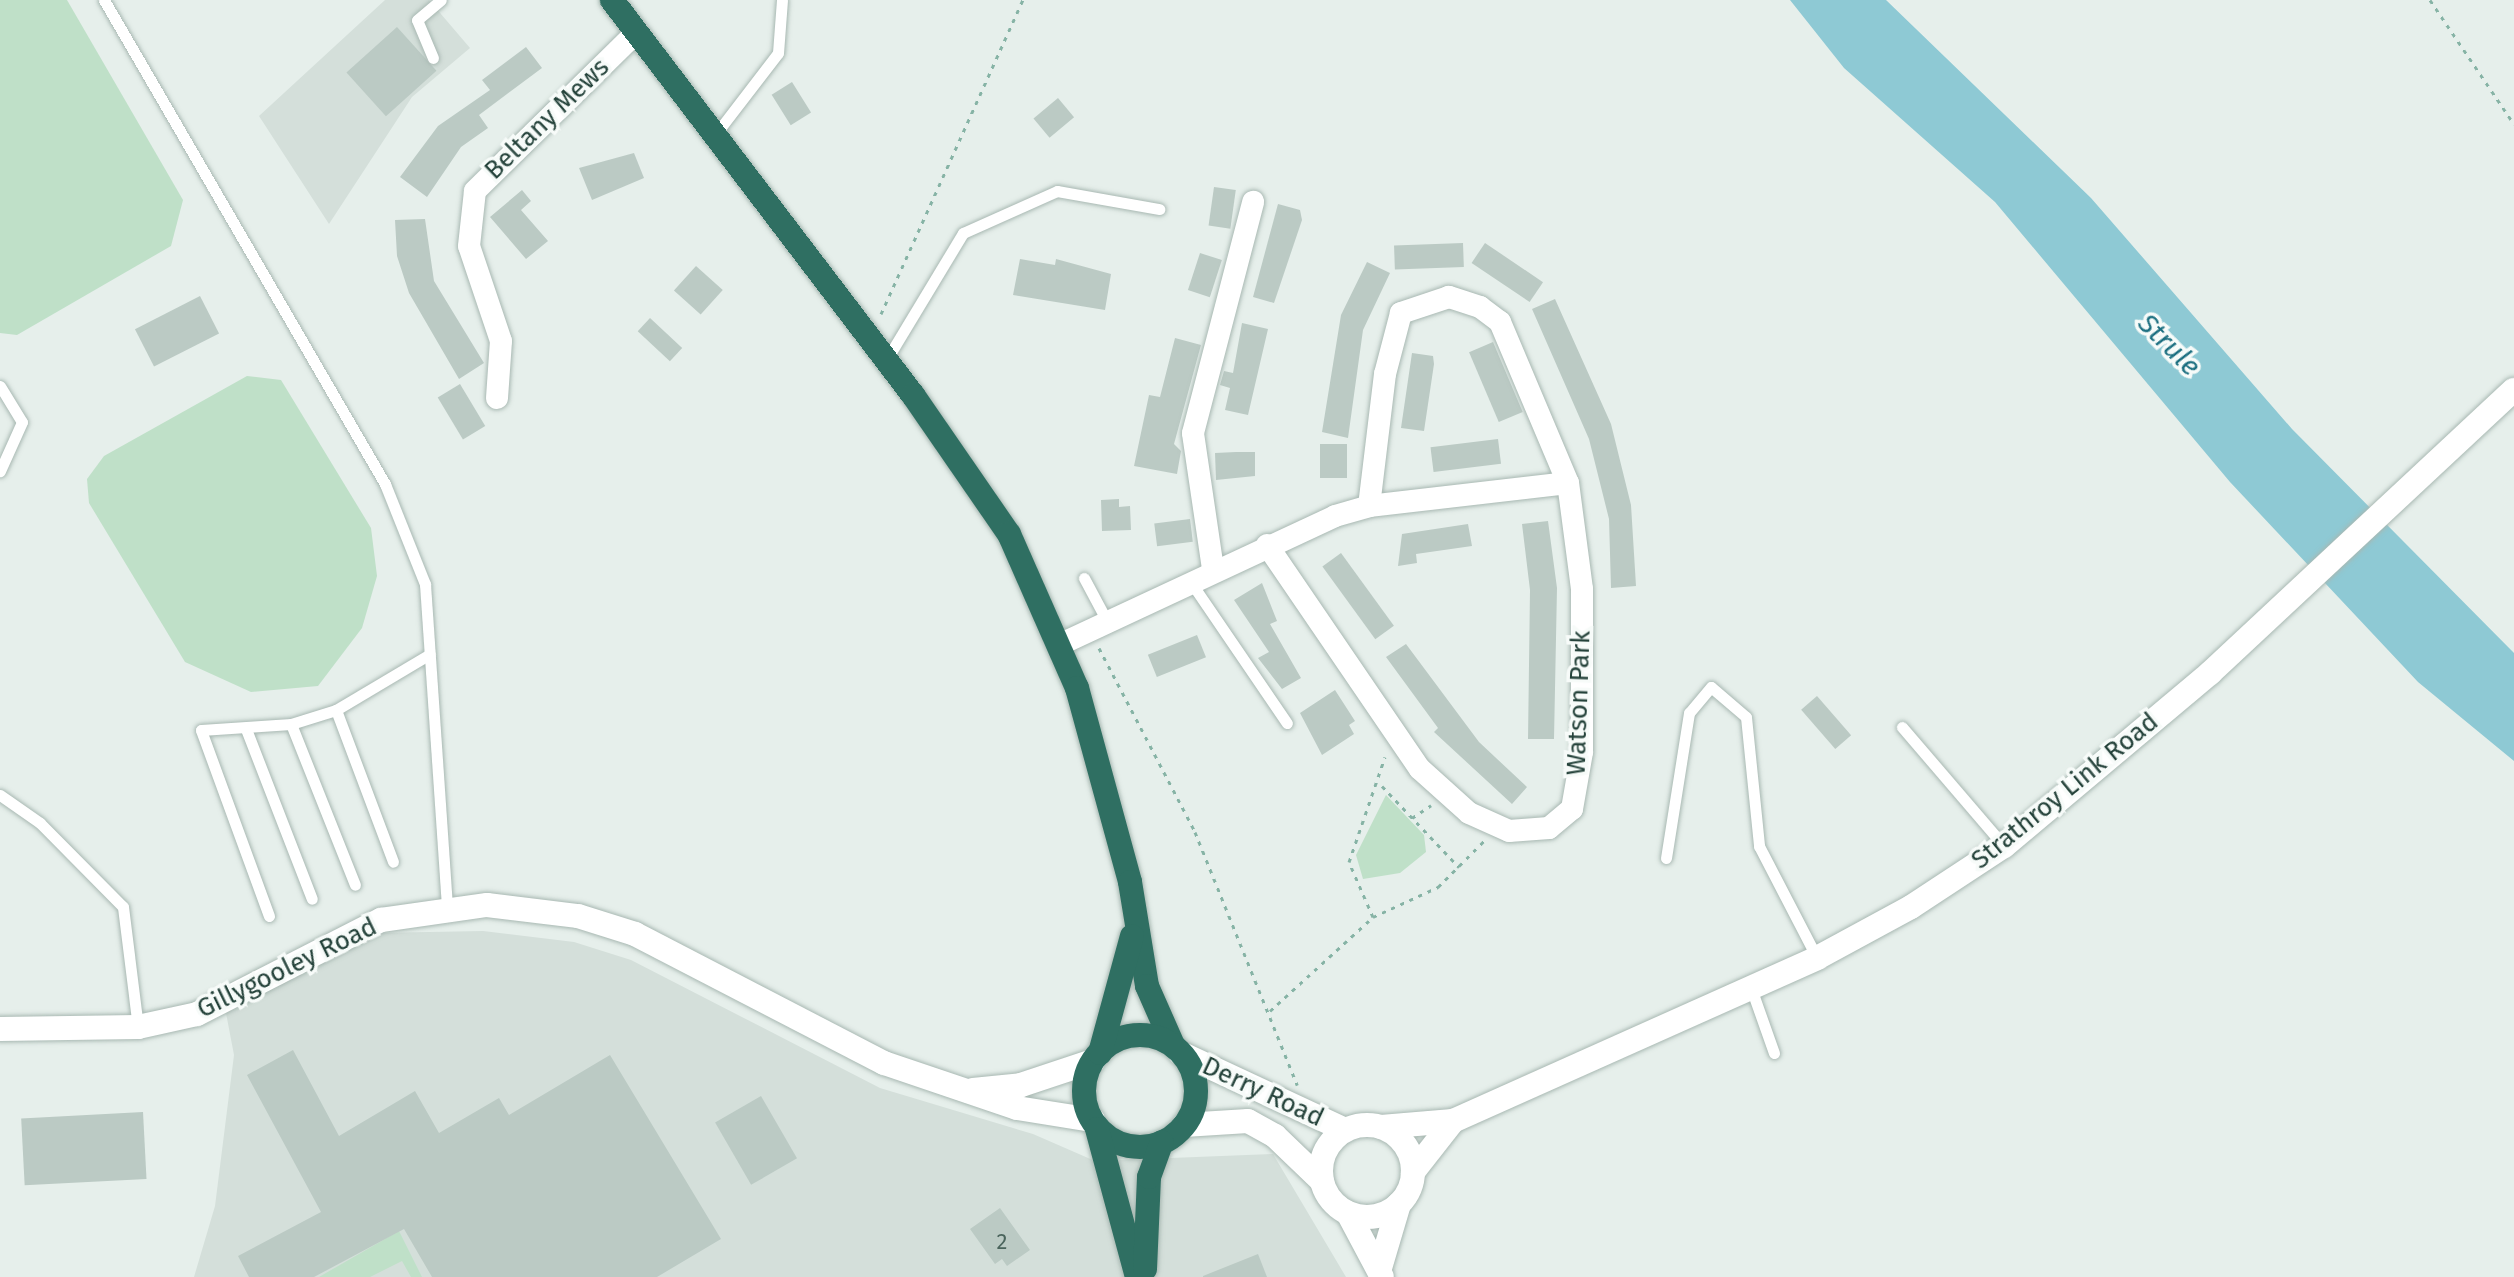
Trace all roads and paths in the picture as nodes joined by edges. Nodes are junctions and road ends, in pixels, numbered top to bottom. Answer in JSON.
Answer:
{"nodes":[{"id":1,"x":104,"y":0,"type":"edge"},
{"id":2,"x":441,"y":0,"type":"edge"},
{"id":3,"x":612,"y":0,"type":"edge"},
{"id":4,"x":782,"y":0,"type":"edge"},
{"id":5,"x":1023,"y":0,"type":"edge"},
{"id":6,"x":2430,"y":0,"type":"edge"},
{"id":7,"x":637,"y":32,"type":"junction"},
{"id":8,"x":433,"y":58,"type":"dead end"},
{"id":9,"x":2514,"y":124,"type":"edge"},
{"id":10,"x":715,"y":135,"type":"junction"},
{"id":11,"x":1253,"y":202,"type":"dead end"},
{"id":12,"x":1159,"y":209,"type":"dead end"},
{"id":13,"x":866,"y":333,"type":"junction"},
{"id":14,"x":886,"y":360,"type":"junction"},
{"id":15,"x":0,"y":386,"type":"edge"},
{"id":16,"x":2514,"y":390,"type":"edge"},
{"id":17,"x":497,"y":398,"type":"dead end"},
{"id":18,"x":0,"y":471,"type":"edge"},
{"id":19,"x":1568,"y":483,"type":"junction"},
{"id":20,"x":1369,"y":506,"type":"junction"},
{"id":21,"x":1267,"y":545,"type":"junction"},
{"id":22,"x":1213,"y":569,"type":"junction"},
{"id":23,"x":1084,"y":578,"type":"dead end"},
{"id":24,"x":1190,"y":580,"type":"junction"},
{"id":25,"x":1098,"y":626,"type":"junction"},
{"id":26,"x":1061,"y":644,"type":"junction"},
{"id":27,"x":430,"y":654,"type":"junction"},
{"id":28,"x":336,"y":710,"type":"junction"},
{"id":29,"x":1287,"y":723,"type":"dead end"},
{"id":30,"x":291,"y":724,"type":"junction"},
{"id":31,"x":1902,"y":727,"type":"dead end"},
{"id":32,"x":246,"y":729,"type":"junction"},
{"id":33,"x":1384,"y":777,"type":"dead end"},
{"id":34,"x":1380,"y":785,"type":"junction"},
{"id":35,"x":0,"y":795,"type":"edge"},
{"id":36,"x":1496,"y":825,"type":"junction"},
{"id":37,"x":2004,"y":846,"type":"junction"},
{"id":38,"x":1666,"y":858,"type":"dead end"},
{"id":39,"x":393,"y":862,"type":"dead end"},
{"id":40,"x":1459,"y":867,"type":"junction"},
{"id":41,"x":355,"y":885,"type":"dead end"},
{"id":42,"x":312,"y":899,"type":"dead end"},
{"id":43,"x":447,"y":906,"type":"junction"},
{"id":44,"x":269,"y":916,"type":"dead end"},
{"id":45,"x":1373,"y":917,"type":"junction"},
{"id":46,"x":1135,"y":921,"type":"junction"},
{"id":47,"x":1817,"y":958,"type":"junction"},
{"id":48,"x":1751,"y":988,"type":"junction"},
{"id":49,"x":1269,"y":1012,"type":"junction"},
{"id":50,"x":138,"y":1027,"type":"junction"},
{"id":51,"x":0,"y":1029,"type":"edge"},
{"id":52,"x":1177,"y":1049,"type":"junction"},
{"id":53,"x":1774,"y":1053,"type":"dead end"},
{"id":54,"x":1096,"y":1057,"type":"junction"},
{"id":55,"x":1298,"y":1088,"type":"dead end"},
{"id":56,"x":967,"y":1090,"type":"junction"},
{"id":57,"x":1453,"y":1121,"type":"junction"},
{"id":58,"x":1094,"y":1123,"type":"junction"},
{"id":59,"x":1184,"y":1125,"type":"junction"},
{"id":60,"x":1381,"y":1127,"type":"junction"},
{"id":61,"x":1345,"y":1130,"type":"junction"},
{"id":62,"x":1162,"y":1142,"type":"junction"},
{"id":63,"x":1413,"y":1172,"type":"junction"},
{"id":64,"x":1322,"y":1181,"type":"junction"},
{"id":65,"x":1399,"y":1204,"type":"junction"},
{"id":66,"x":1348,"y":1213,"type":"junction"},
{"id":67,"x":1381,"y":1272,"type":"edge"},
{"id":68,"x":1137,"y":1277,"type":"edge"},
{"id":69,"x":1145,"y":1277,"type":"edge"}],
"edges":[{"from":1,"to":27,"type":"lane"},
{"from":2,"to":8,"type":"lane"},
{"from":3,"to":7,"type":"highway"},
{"from":4,"to":10,"type":"lane"},
{"from":5,"to":13,"type":"path"},
{"from":6,"to":9,"type":"path"},
{"from":7,"to":10,"type":"highway"},
{"from":7,"to":17,"type":"street","name":"Beltany Mews"},
{"from":10,"to":13,"type":"highway"},
{"from":11,"to":22,"type":"street"},
{"from":12,"to":14,"type":"lane"},
{"from":13,"to":14,"type":"highway"},
{"from":14,"to":26,"type":"highway"},
{"from":15,"to":18,"type":"lane"},
{"from":16,"to":37,"type":"main road","name":"Strathroy Link Road"},
{"from":19,"to":20,"type":"street"},
{"from":19,"to":20,"type":"street","name":"Watson Park"},
{"from":19,"to":36,"type":"street","name":"Watson Park"},
{"from":20,"to":21,"type":"street"},
{"from":21,"to":22,"type":"street"},
{"from":21,"to":36,"type":"street","name":"Watson Park"},
{"from":22,"to":24,"type":"street"},
{"from":23,"to":25,"type":"lane"},
{"from":24,"to":25,"type":"street"},
{"from":24,"to":29,"type":"lane"},
{"from":25,"to":26,"type":"street"},
{"from":25,"to":49,"type":"path"},
{"from":26,"to":46,"type":"highway"},
{"from":27,"to":28,"type":"lane"},
{"from":27,"to":43,"type":"lane"},
{"from":28,"to":30,"type":"lane"},
{"from":28,"to":39,"type":"lane"},
{"from":30,"to":32,"type":"lane"},
{"from":30,"to":41,"type":"lane"},
{"from":31,"to":37,"type":"lane"},
{"from":32,"to":42,"type":"lane"},
{"from":32,"to":44,"type":"lane"},
{"from":33,"to":34,"type":"path"},
{"from":34,"to":40,"type":"path"},
{"from":34,"to":45,"type":"path"},
{"from":35,"to":50,"type":"lane"},
{"from":36,"to":40,"type":"path"},
{"from":37,"to":47,"type":"main road","name":"Strathroy Link Road"},
{"from":38,"to":47,"type":"lane"},
{"from":40,"to":45,"type":"path"},
{"from":43,"to":50,"type":"main road","name":"Gillygooley Road"},
{"from":43,"to":56,"type":"main road","name":"Gillygooley Road"},
{"from":45,"to":49,"type":"path"},
{"from":46,"to":52,"type":"highway"},
{"from":46,"to":54,"type":"highway"},
{"from":47,"to":48,"type":"main road","name":"Strathroy Link Road"},
{"from":48,"to":53,"type":"lane"},
{"from":48,"to":57,"type":"main road","name":"Strathroy Link Road"},
{"from":49,"to":55,"type":"path"},
{"from":50,"to":51,"type":"main road","name":"Gillygooley Road"},
{"from":52,"to":54,"type":"highway"},
{"from":52,"to":59,"type":"highway"},
{"from":52,"to":61,"type":"main road","name":"Derry Road"},
{"from":54,"to":56,"type":"main road","name":"Gillygooley Road"},
{"from":54,"to":58,"type":"highway"},
{"from":56,"to":58,"type":"main road","name":"Gillygooley Road"},
{"from":57,"to":60,"type":"main road","name":"Strathroy Link Road"},
{"from":57,"to":63,"type":"main road","name":"Strathroy Link Road"},
{"from":58,"to":62,"type":"highway"},
{"from":58,"to":68,"type":"highway"},
{"from":59,"to":62,"type":"highway"},
{"from":59,"to":64,"type":"main road","name":"Derry Road"},
{"from":60,"to":61,"type":"main road"},
{"from":60,"to":63,"type":"main road"},
{"from":61,"to":64,"type":"main road"},
{"from":62,"to":69,"type":"highway"},
{"from":63,"to":65,"type":"main road"},
{"from":64,"to":66,"type":"main road"},
{"from":65,"to":66,"type":"main road"},
{"from":65,"to":67,"type":"main road"},
{"from":66,"to":67,"type":"main road"}]}
